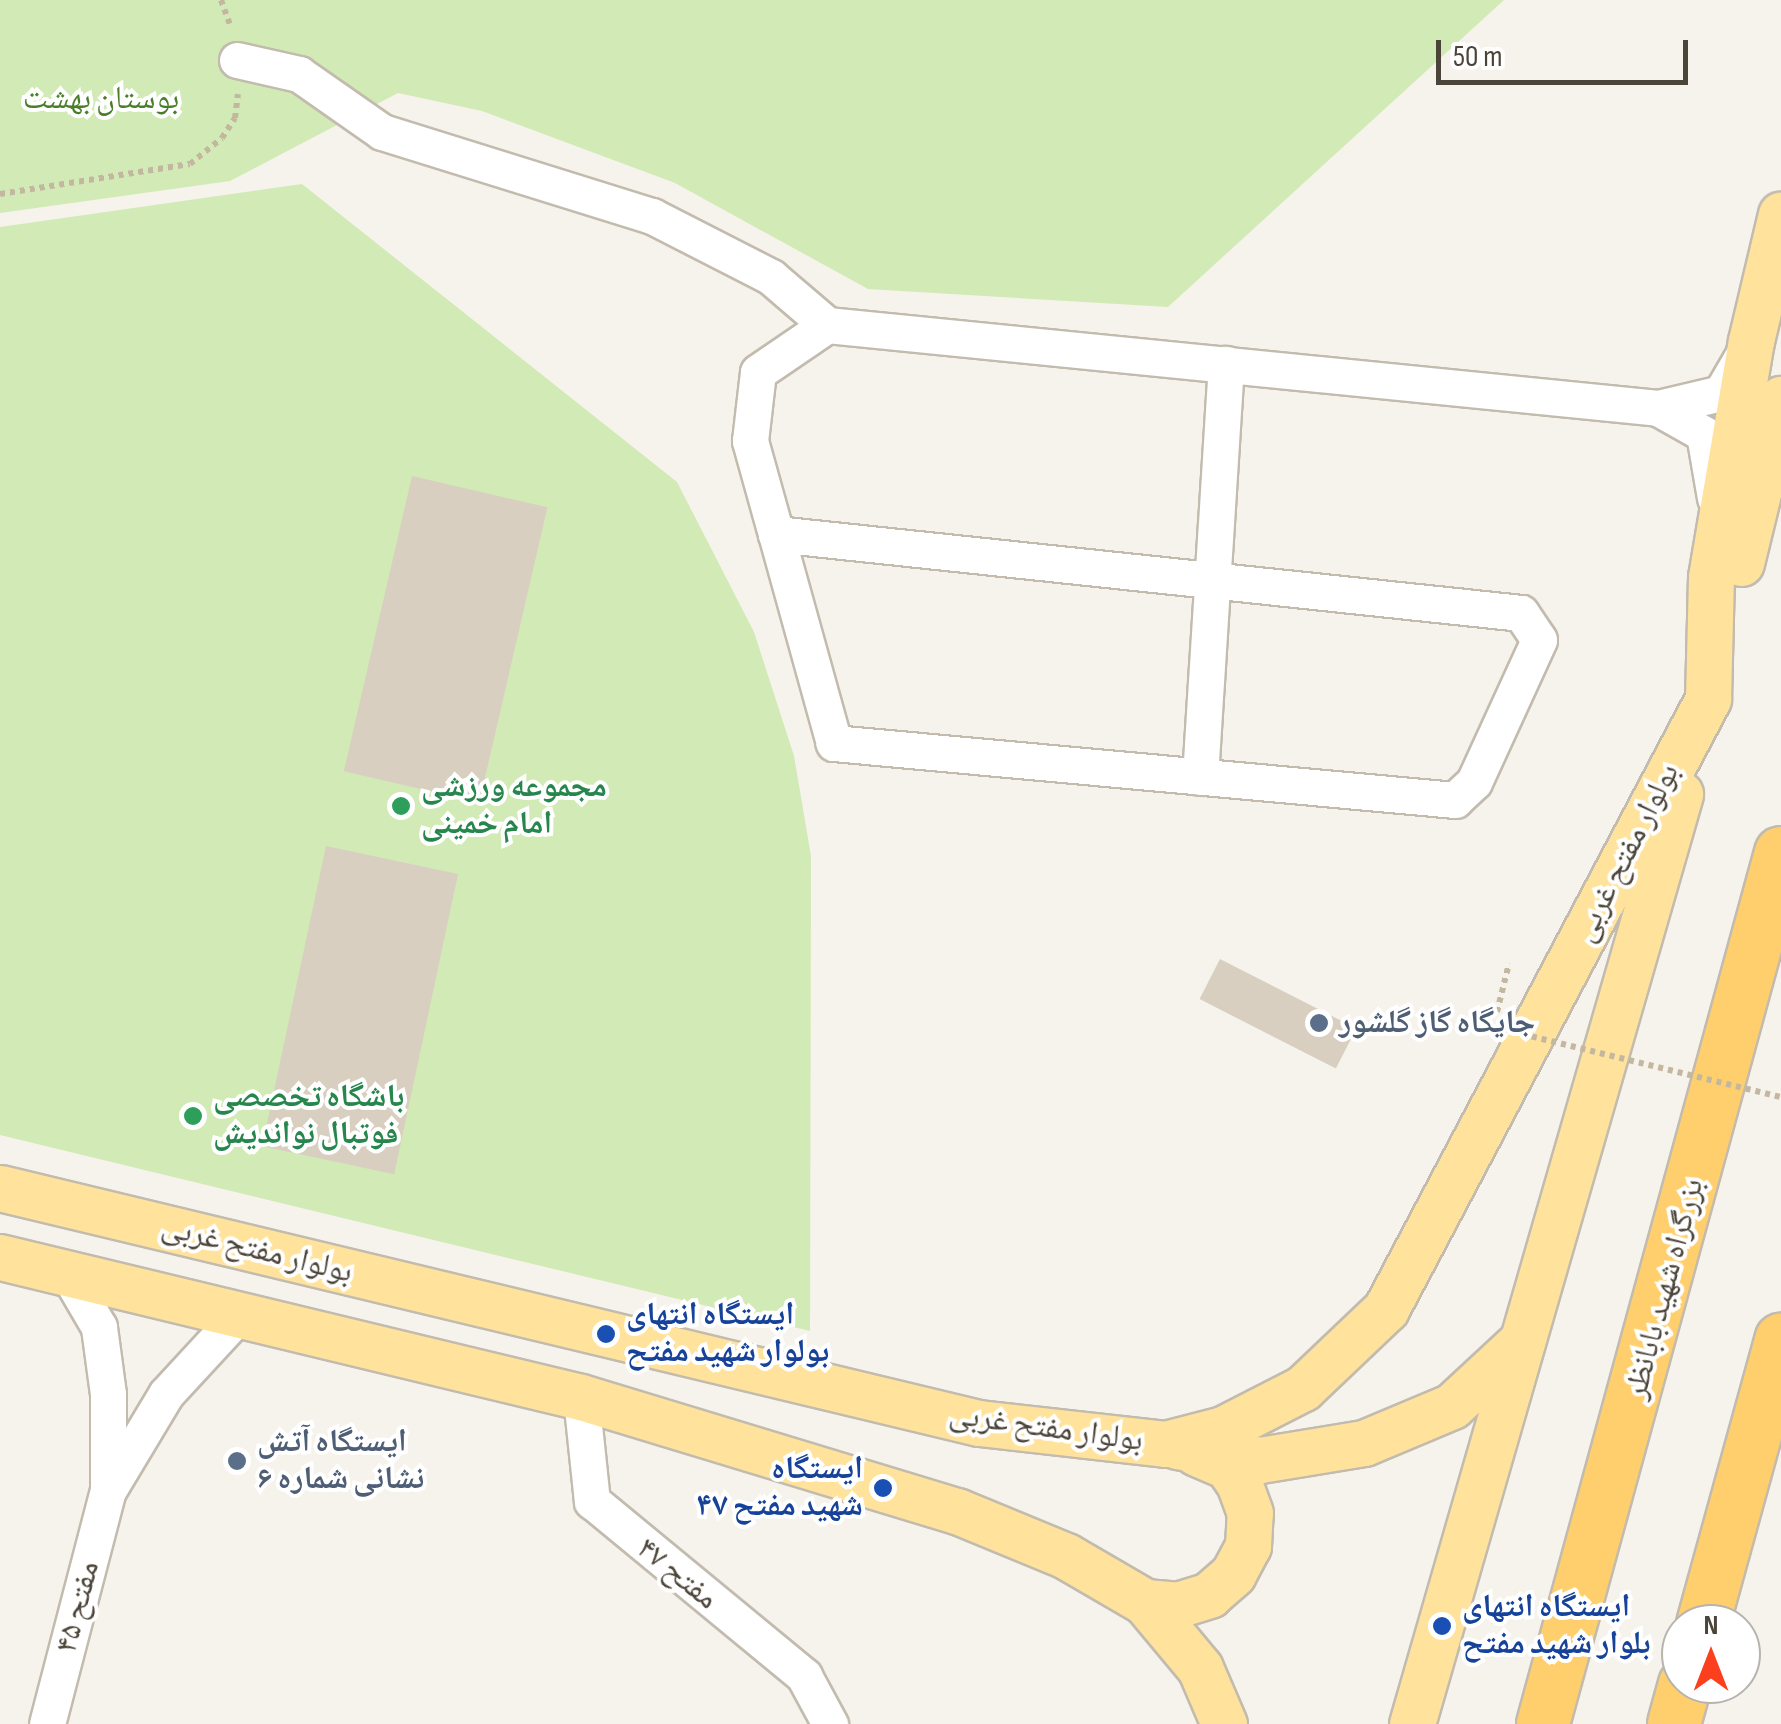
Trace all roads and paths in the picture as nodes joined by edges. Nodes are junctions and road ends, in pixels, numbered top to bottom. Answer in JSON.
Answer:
{"nodes":[{"id":1,"x":221,"y":0,"type":"edge"},
{"id":2,"x":236,"y":60,"type":"junction"},
{"id":3,"x":0,"y":194,"type":"edge"},
{"id":4,"x":1781,"y":214,"type":"edge"},
{"id":5,"x":827,"y":325,"type":"junction"},
{"id":6,"x":1751,"y":341,"type":"junction"},
{"id":7,"x":1226,"y":364,"type":"junction"},
{"id":8,"x":1781,"y":400,"type":"edge"},
{"id":9,"x":1658,"y":408,"type":"junction"},
{"id":10,"x":776,"y":534,"type":"junction"},
{"id":11,"x":1711,"y":577,"type":"junction"},
{"id":12,"x":1213,"y":580,"type":"junction"},
{"id":13,"x":1708,"y":699,"type":"junction"},
{"id":14,"x":1200,"y":776,"type":"junction"},
{"id":15,"x":1781,"y":852,"type":"edge"},
{"id":16,"x":1508,"y":964,"type":"dead end"},
{"id":17,"x":1781,"y":1097,"type":"edge"},
{"id":18,"x":0,"y":1188,"type":"edge"},
{"id":19,"x":0,"y":1258,"type":"edge"},
{"id":20,"x":68,"y":1274,"type":"junction"},
{"id":21,"x":238,"y":1316,"type":"junction"},
{"id":22,"x":1525,"y":1338,"type":"junction"},
{"id":23,"x":1781,"y":1340,"type":"edge"},
{"id":24,"x":580,"y":1397,"type":"junction"},
{"id":25,"x":1166,"y":1444,"type":"junction"},
{"id":26,"x":108,"y":1490,"type":"junction"},
{"id":27,"x":1145,"y":1602,"type":"junction"},
{"id":28,"x":1708,"y":1604,"type":"edge"},
{"id":29,"x":47,"y":1724,"type":"edge"},
{"id":30,"x":830,"y":1724,"type":"edge"},
{"id":31,"x":1224,"y":1724,"type":"edge"},
{"id":32,"x":1412,"y":1724,"type":"edge"},
{"id":33,"x":1542,"y":1724,"type":"edge"}],
"edges":[{"from":1,"to":2,"type":"path"},
{"from":2,"to":3,"type":"path"},
{"from":2,"to":5,"type":"street"},
{"from":4,"to":6,"type":"main road"},
{"from":5,"to":7,"type":"street"},
{"from":5,"to":10,"type":"street"},
{"from":6,"to":9,"type":"street"},
{"from":6,"to":11,"type":"main road"},
{"from":7,"to":9,"type":"street"},
{"from":7,"to":12,"type":"street"},
{"from":8,"to":13,"type":"main road"},
{"from":9,"to":11,"type":"street"},
{"from":10,"to":12,"type":"street"},
{"from":10,"to":14,"type":"street"},
{"from":11,"to":13,"type":"main road"},
{"from":12,"to":14,"type":"street"},
{"from":12,"to":14,"type":"street"},
{"from":13,"to":22,"type":"main road"},
{"from":13,"to":25,"type":"main road","name":"بولوار مفتح غربی"},
{"from":15,"to":33,"type":"highway","name":"بزرگراه شهید بابانظر"},
{"from":16,"to":17,"type":"path","bridge":true},
{"from":18,"to":25,"type":"main road","name":"بولوار مفتح غربی"},
{"from":19,"to":20,"type":"main road","name":"بولوار مفتح غربی"},
{"from":20,"to":21,"type":"main road","name":"بولوار مفتح غربی"},
{"from":20,"to":26,"type":"street"},
{"from":21,"to":24,"type":"main road","name":"بولوار مفتح غربی"},
{"from":21,"to":26,"type":"street"},
{"from":22,"to":25,"type":"main road"},
{"from":22,"to":32,"type":"main road"},
{"from":23,"to":28,"type":"highway"},
{"from":24,"to":27,"type":"main road","name":"بولوار مفتح غربی"},
{"from":24,"to":30,"type":"street","name":"مفتح ۴۷"},
{"from":25,"to":27,"type":"main road"},
{"from":26,"to":29,"type":"street","name":"مفتح ۴۵"},
{"from":27,"to":31,"type":"main road","name":"بولوار مفتح غربی"}]}
